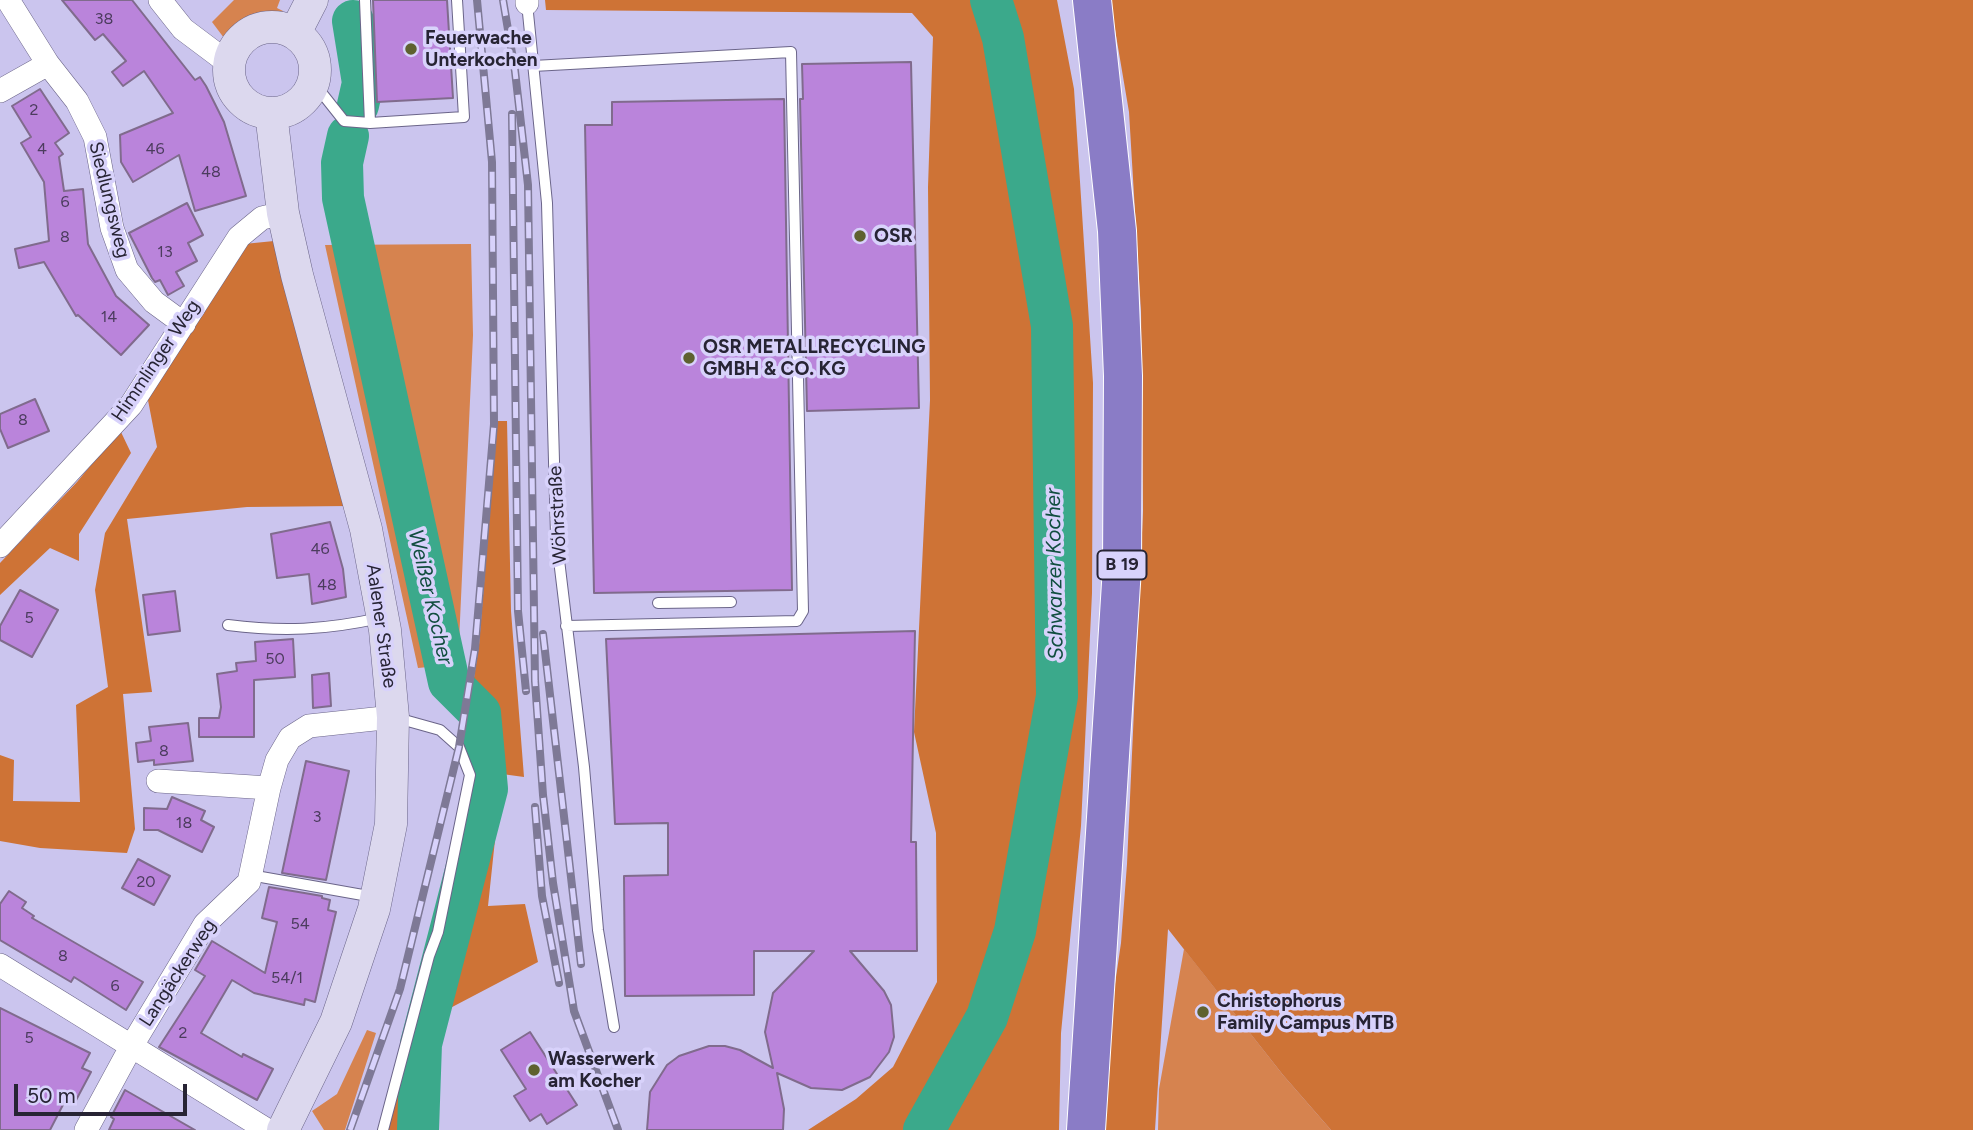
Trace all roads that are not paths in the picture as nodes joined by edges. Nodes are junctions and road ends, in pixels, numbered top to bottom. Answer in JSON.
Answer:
{"nodes":[{"id":1,"x":8,"y":0,"type":"edge"},
{"id":2,"x":160,"y":0,"type":"edge"},
{"id":3,"x":312,"y":0,"type":"edge"},
{"id":4,"x":365,"y":0,"type":"edge"},
{"id":5,"x":457,"y":0,"type":"edge"},
{"id":6,"x":1092,"y":0,"type":"edge"},
{"id":7,"x":527,"y":1,"type":"edge"},
{"id":8,"x":295,"y":33,"type":"junction"},
{"id":9,"x":227,"y":62,"type":"junction"},
{"id":10,"x":48,"y":64,"type":"junction"},
{"id":11,"x":533,"y":66,"type":"junction"},
{"id":12,"x":313,"y":82,"type":"junction"},
{"id":13,"x":0,"y":91,"type":"edge"},
{"id":14,"x":271,"y":113,"type":"junction"},
{"id":15,"x":370,"y":123,"type":"junction"},
{"id":16,"x":283,"y":213,"type":"junction"},
{"id":17,"x":184,"y":324,"type":"junction"},
{"id":18,"x":0,"y":546,"type":"edge"},
{"id":19,"x":731,"y":602,"type":"dead end"},
{"id":20,"x":658,"y":603,"type":"dead end"},
{"id":21,"x":383,"y":617,"type":"junction"},
{"id":22,"x":228,"y":625,"type":"dead end"},
{"id":23,"x":566,"y":626,"type":"junction"},
{"id":24,"x":393,"y":717,"type":"junction"},
{"id":25,"x":158,"y":781,"type":"dead end"},
{"id":26,"x":269,"y":788,"type":"junction"},
{"id":27,"x":250,"y":875,"type":"junction"},
{"id":28,"x":377,"y":898,"type":"junction"},
{"id":29,"x":0,"y":965,"type":"edge"},
{"id":30,"x":614,"y":1027,"type":"dead end"},
{"id":31,"x":131,"y":1046,"type":"junction"},
{"id":32,"x":86,"y":1130,"type":"edge"},
{"id":33,"x":267,"y":1130,"type":"edge"},
{"id":34,"x":283,"y":1130,"type":"edge"},
{"id":35,"x":383,"y":1130,"type":"edge"},
{"id":36,"x":1086,"y":1130,"type":"edge"}],
"edges":[{"from":1,"to":10,"type":"street","name":"Siedlungsweg"},
{"from":2,"to":9,"type":"street"},
{"from":3,"to":8,"type":"street"},
{"from":4,"to":15,"type":"lane"},
{"from":5,"to":15,"type":"lane"},
{"from":6,"to":36,"type":"highway","number":"B 19"},
{"from":7,"to":11,"type":"lane","name":"Wöhrstraße"},
{"from":8,"to":9,"type":"street"},
{"from":8,"to":12,"type":"street"},
{"from":9,"to":14,"type":"street"},
{"from":10,"to":13,"type":"street"},
{"from":10,"to":17,"type":"street","name":"Siedlungsweg"},
{"from":11,"to":23,"type":"lane","name":"Wöhrstraße"},
{"from":11,"to":23,"type":"lane"},
{"from":12,"to":14,"type":"street"},
{"from":12,"to":15,"type":"lane"},
{"from":14,"to":16,"type":"street","name":"Aalener Straße"},
{"from":16,"to":17,"type":"street","name":"Himmlinger Weg"},
{"from":16,"to":21,"type":"street","name":"Aalener Straße"},
{"from":17,"to":18,"type":"street","name":"Himmlinger Weg"},
{"from":19,"to":20,"type":"lane"},
{"from":21,"to":22,"type":"lane"},
{"from":21,"to":24,"type":"street","name":"Aalener Straße"},
{"from":23,"to":30,"type":"lane","name":"Wöhrstraße"},
{"from":24,"to":26,"type":"street","name":"Langäckerweg"},
{"from":24,"to":28,"type":"street","name":"Aalener Straße"},
{"from":24,"to":35,"type":"lane"},
{"from":25,"to":26,"type":"street"},
{"from":26,"to":27,"type":"street","name":"Langäckerweg"},
{"from":27,"to":28,"type":"lane"},
{"from":27,"to":31,"type":"street","name":"Langäckerweg"},
{"from":28,"to":34,"type":"street","name":"Aalener Straße"},
{"from":29,"to":31,"type":"street"},
{"from":31,"to":32,"type":"street","name":"Langäckerweg"},
{"from":31,"to":33,"type":"street"}]}
